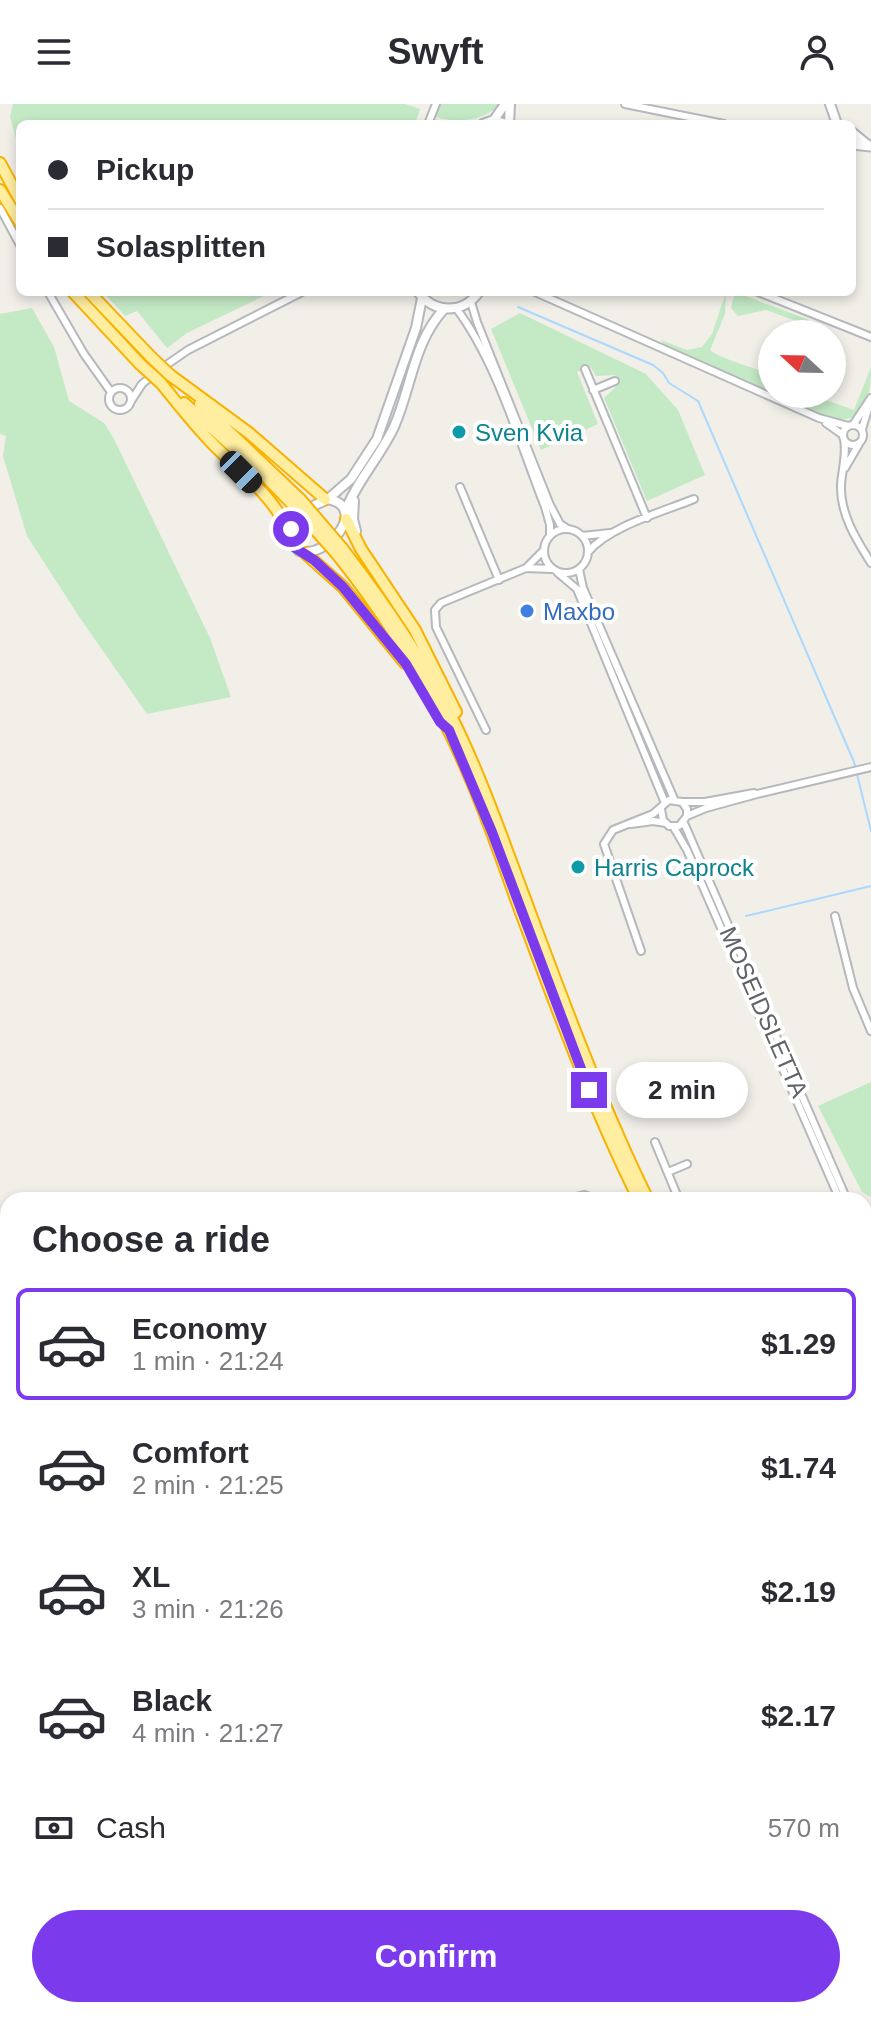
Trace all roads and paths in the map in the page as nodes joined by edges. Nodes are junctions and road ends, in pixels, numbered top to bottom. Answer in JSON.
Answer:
{"nodes":[{"id":1,"x":507,"y":104,"type":"edge"},
{"id":2,"x":625,"y":104,"type":"edge"},
{"id":3,"x":830,"y":104,"type":"edge"},
{"id":4,"x":834,"y":114,"type":"junction"},
{"id":5,"x":494,"y":120,"type":"edge"},
{"id":6,"x":704,"y":120,"type":"edge"},
{"id":7,"x":836,"y":120,"type":"edge"},
{"id":8,"x":840,"y":120,"type":"edge"},
{"id":9,"x":0,"y":163,"type":"edge"},
{"id":10,"x":0,"y":190,"type":"edge"},
{"id":11,"x":16,"y":193,"type":"edge"},
{"id":12,"x":0,"y":208,"type":"edge"},
{"id":13,"x":16,"y":216,"type":"edge"},
{"id":14,"x":16,"y":238,"type":"edge"},
{"id":15,"x":50,"y":296,"type":"edge"},
{"id":16,"x":83,"y":296,"type":"edge"},
{"id":17,"x":83,"y":296,"type":"edge"},
{"id":18,"x":294,"y":296,"type":"edge"},
{"id":19,"x":420,"y":296,"type":"edge"},
{"id":20,"x":421,"y":296,"type":"edge"},
{"id":21,"x":476,"y":296,"type":"edge"},
{"id":22,"x":544,"y":296,"type":"edge"},
{"id":23,"x":768,"y":296,"type":"edge"},
{"id":24,"x":471,"y":302,"type":"junction"},
{"id":25,"x":456,"y":308,"type":"junction"},
{"id":26,"x":444,"y":309,"type":"junction"},
{"id":27,"x":871,"y":337,"type":"edge"},
{"id":28,"x":585,"y":369,"type":"dead end"},
{"id":29,"x":170,"y":375,"type":"junction"},
{"id":30,"x":615,"y":381,"type":"dead end"},
{"id":31,"x":161,"y":383,"type":"junction"},
{"id":32,"x":142,"y":384,"type":"junction"},
{"id":33,"x":124,"y":389,"type":"junction"},
{"id":34,"x":593,"y":390,"type":"junction"},
{"id":35,"x":111,"y":392,"type":"junction"},
{"id":36,"x":871,"y":399,"type":"edge"},
{"id":37,"x":131,"y":401,"type":"junction"},
{"id":38,"x":819,"y":418,"type":"junction"},
{"id":39,"x":850,"y":426,"type":"junction"},
{"id":40,"x":862,"y":429,"type":"junction"},
{"id":41,"x":844,"y":437,"type":"junction"},
{"id":42,"x":859,"y":444,"type":"junction"},
{"id":43,"x":843,"y":471,"type":"junction"},
{"id":44,"x":362,"y":482,"type":"junction"},
{"id":45,"x":460,"y":487,"type":"dead end"},
{"id":46,"x":326,"y":499,"type":"junction"},
{"id":47,"x":694,"y":499,"type":"dead end"},
{"id":48,"x":296,"y":502,"type":"junction"},
{"id":49,"x":346,"y":516,"type":"junction"},
{"id":50,"x":647,"y":518,"type":"junction"},
{"id":51,"x":568,"y":529,"type":"junction"},
{"id":52,"x":613,"y":532,"type":"junction"},
{"id":53,"x":289,"y":534,"type":"junction"},
{"id":54,"x":550,"y":536,"type":"junction"},
{"id":55,"x":582,"y":536,"type":"junction"},
{"id":56,"x":339,"y":551,"type":"junction"},
{"id":57,"x":543,"y":551,"type":"junction"},
{"id":58,"x":588,"y":552,"type":"junction"},
{"id":59,"x":305,"y":553,"type":"junction"},
{"id":60,"x":372,"y":563,"type":"junction"},
{"id":61,"x":871,"y":563,"type":"edge"},
{"id":62,"x":526,"y":568,"type":"junction"},
{"id":63,"x":579,"y":569,"type":"junction"},
{"id":64,"x":555,"y":571,"type":"junction"},
{"id":65,"x":499,"y":580,"type":"junction"},
{"id":66,"x":449,"y":730,"type":"junction"},
{"id":67,"x":486,"y":730,"type":"dead end"},
{"id":68,"x":871,"y":767,"type":"edge"},
{"id":69,"x":478,"y":778,"type":"junction"},
{"id":70,"x":757,"y":794,"type":"junction"},
{"id":71,"x":674,"y":799,"type":"junction"},
{"id":72,"x":682,"y":802,"type":"junction"},
{"id":73,"x":663,"y":806,"type":"junction"},
{"id":74,"x":686,"y":820,"type":"junction"},
{"id":75,"x":623,"y":824,"type":"junction"},
{"id":76,"x":669,"y":825,"type":"junction"},
{"id":77,"x":835,"y":916,"type":"dead end"},
{"id":78,"x":641,"y":951,"type":"dead end"},
{"id":79,"x":871,"y":1031,"type":"edge"},
{"id":80,"x":655,"y":1142,"type":"dead end"},
{"id":81,"x":687,"y":1164,"type":"dead end"},
{"id":82,"x":668,"y":1172,"type":"junction"},
{"id":83,"x":635,"y":1192,"type":"edge"},
{"id":84,"x":644,"y":1192,"type":"edge"},
{"id":85,"x":676,"y":1192,"type":"edge"},
{"id":86,"x":837,"y":1192,"type":"edge"},
{"id":87,"x":844,"y":1192,"type":"edge"}],
"edges":[{"from":1,"to":5,"type":"street"},
{"from":2,"to":6,"type":"street"},
{"from":3,"to":4,"type":"street"},
{"from":4,"to":7,"type":"street"},
{"from":4,"to":8,"type":"street"},
{"from":9,"to":11,"type":"highway"},
{"from":10,"to":13,"type":"highway"},
{"from":12,"to":14,"type":"street"},
{"from":15,"to":35,"type":"street"},
{"from":16,"to":29,"type":"highway","bridge":true},
{"from":17,"to":31,"type":"highway","bridge":true},
{"from":18,"to":32,"type":"street"},
{"from":19,"to":46,"type":"street"},
{"from":20,"to":26,"type":"street"},
{"from":21,"to":24,"type":"street"},
{"from":22,"to":38,"type":"street"},
{"from":23,"to":27,"type":"street"},
{"from":24,"to":25,"type":"street"},
{"from":24,"to":51,"type":"street"},
{"from":25,"to":26,"type":"street"},
{"from":25,"to":54,"type":"street"},
{"from":26,"to":44,"type":"street"},
{"from":28,"to":34,"type":"street"},
{"from":29,"to":46,"type":"highway"},
{"from":29,"to":48,"type":"highway"},
{"from":30,"to":34,"type":"street"},
{"from":31,"to":48,"type":"highway"},
{"from":31,"to":53,"type":"highway"},
{"from":32,"to":33,"type":"street"},
{"from":32,"to":37,"type":"street"},
{"from":33,"to":35,"type":"street"},
{"from":33,"to":37,"type":"street"},
{"from":34,"to":50,"type":"street"},
{"from":35,"to":37,"type":"street"},
{"from":36,"to":39,"type":"street"},
{"from":36,"to":40,"type":"street"},
{"from":38,"to":39,"type":"street"},
{"from":38,"to":41,"type":"street"},
{"from":39,"to":40,"type":"street"},
{"from":39,"to":41,"type":"street"},
{"from":40,"to":42,"type":"street"},
{"from":41,"to":42,"type":"street"},
{"from":41,"to":43,"type":"street"},
{"from":42,"to":43,"type":"street"},
{"from":43,"to":61,"type":"street"},
{"from":44,"to":49,"type":"street"},
{"from":44,"to":60,"type":"street"},
{"from":45,"to":65,"type":"street"},
{"from":46,"to":49,"type":"street"},
{"from":46,"to":53,"type":"street"},
{"from":47,"to":50,"type":"street"},
{"from":48,"to":56,"type":"highway","bridge":true},
{"from":49,"to":59,"type":"street"},
{"from":49,"to":60,"type":"highway"},
{"from":50,"to":52,"type":"street"},
{"from":51,"to":54,"type":"street"},
{"from":51,"to":55,"type":"street"},
{"from":52,"to":55,"type":"street"},
{"from":52,"to":58,"type":"street"},
{"from":53,"to":59,"type":"street"},
{"from":54,"to":57,"type":"street"},
{"from":55,"to":58,"type":"street"},
{"from":56,"to":66,"type":"highway"},
{"from":56,"to":69,"type":"highway"},
{"from":57,"to":62,"type":"street"},
{"from":57,"to":64,"type":"street"},
{"from":58,"to":63,"type":"street"},
{"from":59,"to":66,"type":"highway"},
{"from":60,"to":69,"type":"highway"},
{"from":62,"to":64,"type":"street"},
{"from":62,"to":65,"type":"street"},
{"from":63,"to":64,"type":"street"},
{"from":63,"to":71,"type":"street"},
{"from":64,"to":73,"type":"street"},
{"from":65,"to":67,"type":"street"},
{"from":66,"to":83,"type":"highway"},
{"from":68,"to":70,"type":"street"},
{"from":69,"to":84,"type":"highway"},
{"from":70,"to":72,"type":"street"},
{"from":70,"to":74,"type":"street"},
{"from":71,"to":72,"type":"street"},
{"from":71,"to":73,"type":"street"},
{"from":72,"to":74,"type":"street"},
{"from":73,"to":75,"type":"street"},
{"from":73,"to":76,"type":"street"},
{"from":74,"to":76,"type":"street"},
{"from":74,"to":87,"type":"street","name":"MOSEIDSLETTA"},
{"from":75,"to":76,"type":"street"},
{"from":75,"to":78,"type":"street"},
{"from":76,"to":86,"type":"street","name":"MOSEIDSLETTA"},
{"from":77,"to":79,"type":"street"},
{"from":80,"to":82,"type":"street"},
{"from":81,"to":82,"type":"street"},
{"from":82,"to":85,"type":"street"}]}
